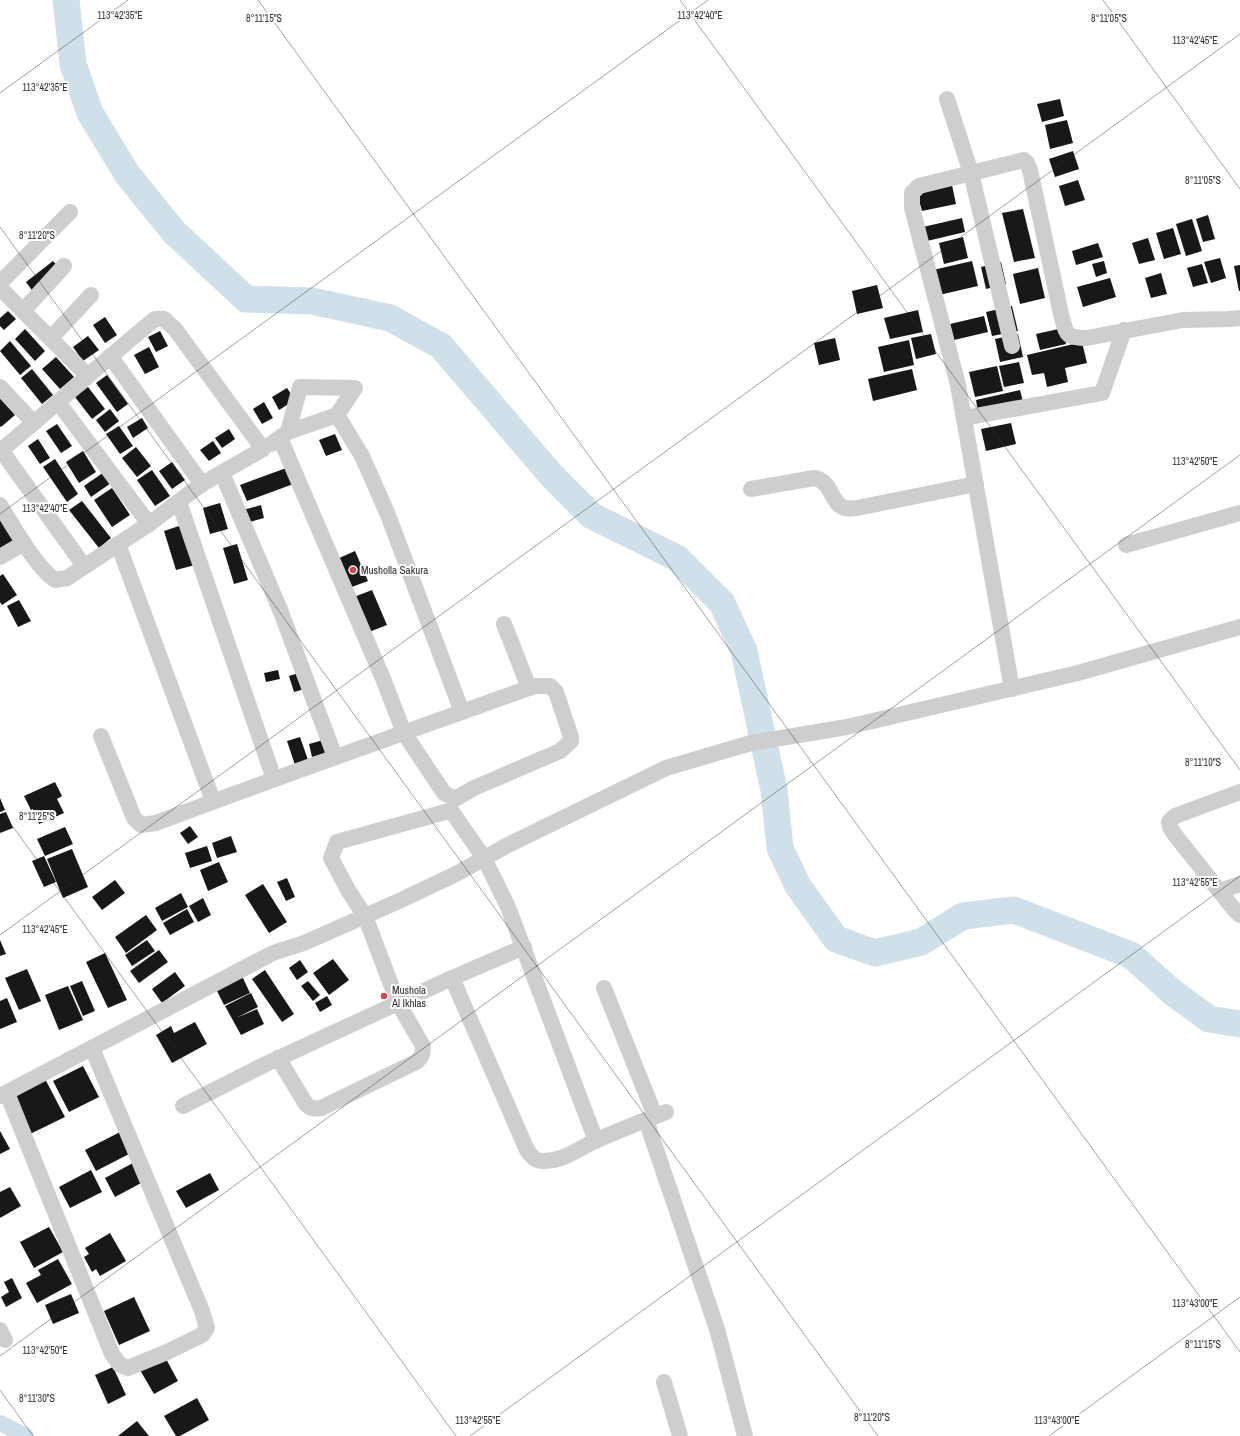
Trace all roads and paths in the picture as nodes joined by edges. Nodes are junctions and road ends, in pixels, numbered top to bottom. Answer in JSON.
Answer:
{"nodes":[{"id":1,"x":947,"y":98,"type":"dead end"},
{"id":2,"x":971,"y":173,"type":"junction"},
{"id":3,"x":70,"y":212,"type":"dead end"},
{"id":4,"x":64,"y":266,"type":"dead end"},
{"id":5,"x":0,"y":283,"type":"edge"},
{"id":6,"x":0,"y":288,"type":"edge"},
{"id":7,"x":91,"y":295,"type":"dead end"},
{"id":8,"x":23,"y":311,"type":"junction"},
{"id":9,"x":1240,"y":318,"type":"edge"},
{"id":10,"x":1124,"y":330,"type":"junction"},
{"id":11,"x":51,"y":338,"type":"junction"},
{"id":12,"x":1012,"y":346,"type":"dead end"},
{"id":13,"x":110,"y":356,"type":"junction"},
{"id":14,"x":88,"y":375,"type":"junction"},
{"id":15,"x":0,"y":387,"type":"edge"},
{"id":16,"x":58,"y":402,"type":"junction"},
{"id":17,"x":337,"y":415,"type":"junction"},
{"id":18,"x":964,"y":418,"type":"junction"},
{"id":19,"x":34,"y":423,"type":"junction"},
{"id":20,"x":284,"y":435,"type":"junction"},
{"id":21,"x":263,"y":449,"type":"junction"},
{"id":22,"x":0,"y":451,"type":"edge"},
{"id":23,"x":222,"y":473,"type":"junction"},
{"id":24,"x":202,"y":484,"type":"junction"},
{"id":25,"x":976,"y":484,"type":"junction"},
{"id":26,"x":752,"y":489,"type":"dead end"},
{"id":27,"x":180,"y":502,"type":"junction"},
{"id":28,"x":0,"y":505,"type":"edge"},
{"id":29,"x":1240,"y":513,"type":"edge"},
{"id":30,"x":149,"y":524,"type":"junction"},
{"id":31,"x":24,"y":543,"type":"junction"},
{"id":32,"x":118,"y":544,"type":"junction"},
{"id":33,"x":1126,"y":545,"type":"dead end"},
{"id":34,"x":0,"y":557,"type":"edge"},
{"id":35,"x":84,"y":566,"type":"junction"},
{"id":36,"x":504,"y":624,"type":"dead end"},
{"id":37,"x":1240,"y":627,"type":"edge"},
{"id":38,"x":529,"y":688,"type":"junction"},
{"id":39,"x":1012,"y":689,"type":"junction"},
{"id":40,"x":462,"y":712,"type":"junction"},
{"id":41,"x":404,"y":733,"type":"junction"},
{"id":42,"x":101,"y":736,"type":"dead end"},
{"id":43,"x":335,"y":757,"type":"junction"},
{"id":44,"x":274,"y":779,"type":"junction"},
{"id":45,"x":1240,"y":792,"type":"edge"},
{"id":46,"x":212,"y":802,"type":"junction"},
{"id":47,"x":484,"y":858,"type":"junction"},
{"id":48,"x":1240,"y":884,"type":"edge"},
{"id":49,"x":1220,"y":891,"type":"junction"},
{"id":50,"x":1240,"y":915,"type":"edge"},
{"id":51,"x":365,"y":916,"type":"junction"},
{"id":52,"x":524,"y":947,"type":"junction"},
{"id":53,"x":452,"y":978,"type":"junction"},
{"id":54,"x":604,"y":988,"type":"dead end"},
{"id":55,"x":398,"y":1003,"type":"junction"},
{"id":56,"x":92,"y":1048,"type":"junction"},
{"id":57,"x":278,"y":1058,"type":"junction"},
{"id":58,"x":3,"y":1094,"type":"edge"},
{"id":59,"x":184,"y":1106,"type":"dead end"},
{"id":60,"x":656,"y":1116,"type":"junction"},
{"id":61,"x":596,"y":1140,"type":"junction"},
{"id":62,"x":664,"y":1382,"type":"dead end"},
{"id":63,"x":680,"y":1436,"type":"edge"},
{"id":64,"x":745,"y":1436,"type":"edge"}],
"edges":[{"from":1,"to":2,"type":"street"},
{"from":2,"to":10,"type":"street"},
{"from":2,"to":12,"type":"street"},
{"from":2,"to":18,"type":"street"},
{"from":3,"to":5,"type":"street"},
{"from":4,"to":8,"type":"street"},
{"from":6,"to":8,"type":"street"},
{"from":7,"to":11,"type":"street"},
{"from":8,"to":11,"type":"street"},
{"from":9,"to":10,"type":"street"},
{"from":10,"to":18,"type":"street"},
{"from":11,"to":14,"type":"street"},
{"from":13,"to":14,"type":"street"},
{"from":13,"to":21,"type":"street"},
{"from":13,"to":24,"type":"street"},
{"from":14,"to":16,"type":"street"},
{"from":15,"to":19,"type":"street"},
{"from":16,"to":19,"type":"street"},
{"from":16,"to":30,"type":"street"},
{"from":17,"to":20,"type":"street"},
{"from":17,"to":20,"type":"street"},
{"from":17,"to":40,"type":"street"},
{"from":18,"to":25,"type":"street"},
{"from":19,"to":22,"type":"street"},
{"from":20,"to":21,"type":"street"},
{"from":20,"to":41,"type":"street"},
{"from":21,"to":23,"type":"street"},
{"from":22,"to":35,"type":"street"},
{"from":23,"to":24,"type":"street"},
{"from":23,"to":43,"type":"street"},
{"from":24,"to":27,"type":"street"},
{"from":25,"to":26,"type":"street"},
{"from":25,"to":39,"type":"street"},
{"from":27,"to":30,"type":"street"},
{"from":27,"to":44,"type":"street"},
{"from":28,"to":31,"type":"street"},
{"from":29,"to":33,"type":"street"},
{"from":30,"to":32,"type":"street"},
{"from":31,"to":34,"type":"street"},
{"from":31,"to":35,"type":"street"},
{"from":32,"to":35,"type":"street"},
{"from":32,"to":46,"type":"street"},
{"from":36,"to":38,"type":"street"},
{"from":37,"to":39,"type":"street"},
{"from":38,"to":40,"type":"street"},
{"from":38,"to":41,"type":"street"},
{"from":39,"to":47,"type":"street"},
{"from":40,"to":41,"type":"street"},
{"from":41,"to":43,"type":"street"},
{"from":42,"to":46,"type":"street"},
{"from":43,"to":44,"type":"street"},
{"from":44,"to":46,"type":"street"},
{"from":45,"to":49,"type":"street"},
{"from":47,"to":51,"type":"street"},
{"from":47,"to":51,"type":"street"},
{"from":47,"to":52,"type":"street"},
{"from":48,"to":49,"type":"street"},
{"from":49,"to":50,"type":"street"},
{"from":51,"to":55,"type":"street"},
{"from":51,"to":56,"type":"street"},
{"from":52,"to":53,"type":"street"},
{"from":52,"to":61,"type":"street"},
{"from":53,"to":55,"type":"street"},
{"from":53,"to":61,"type":"street"},
{"from":54,"to":60,"type":"street"},
{"from":55,"to":57,"type":"street"},
{"from":55,"to":57,"type":"street"},
{"from":56,"to":58,"type":"street"},
{"from":56,"to":58,"type":"street"},
{"from":57,"to":59,"type":"street"},
{"from":60,"to":61,"type":"street"},
{"from":60,"to":64,"type":"street"},
{"from":62,"to":63,"type":"street"}]}
